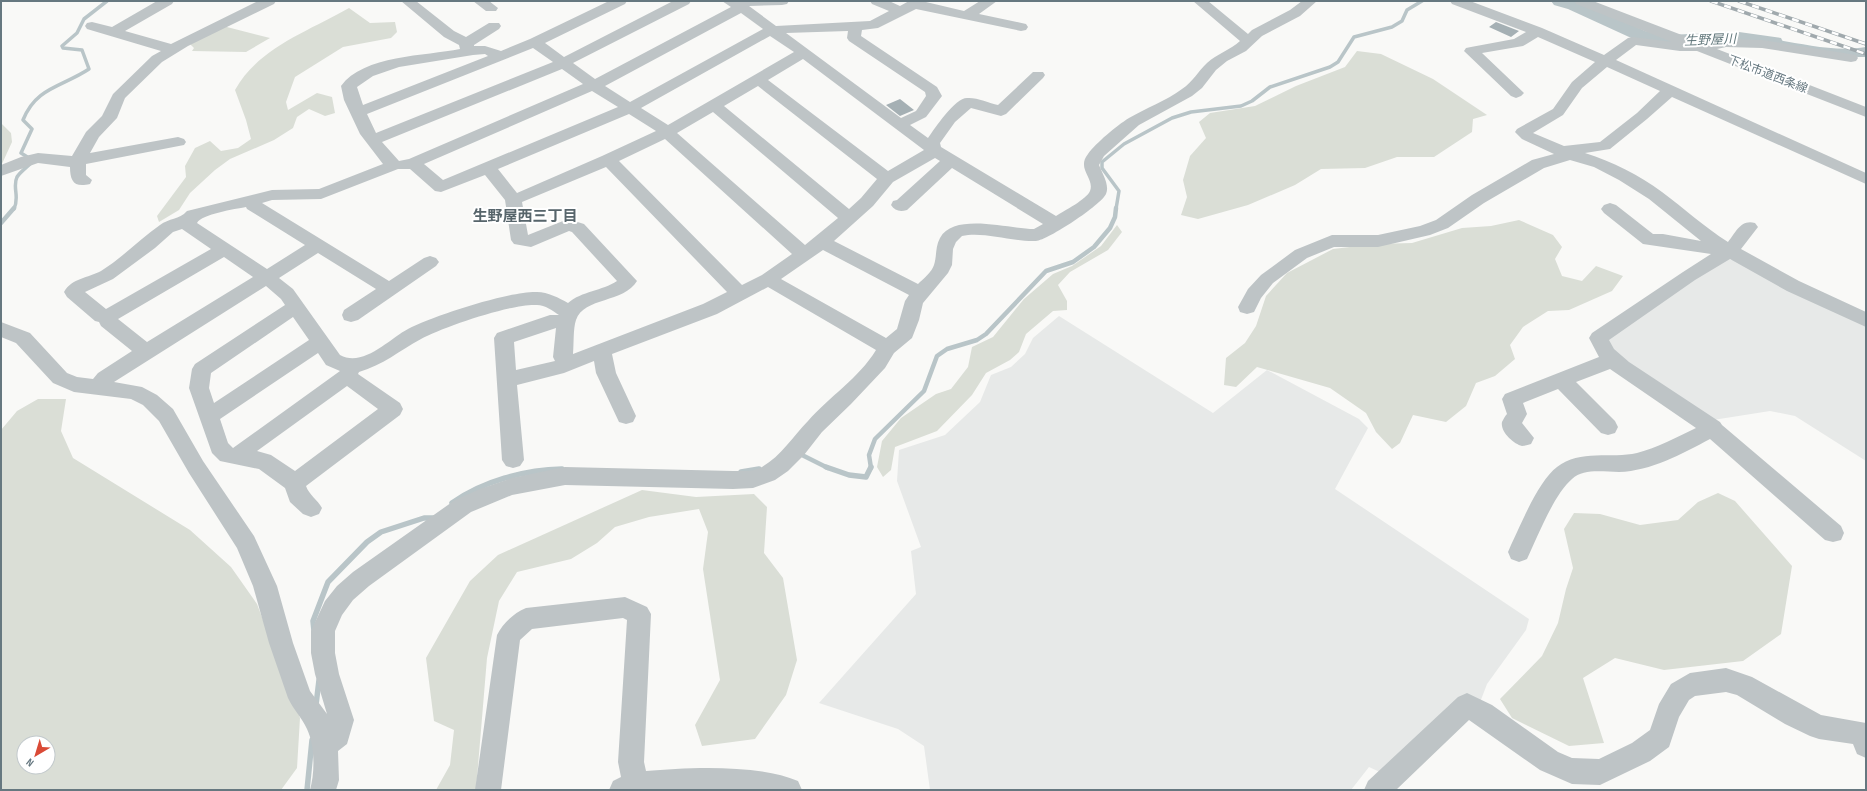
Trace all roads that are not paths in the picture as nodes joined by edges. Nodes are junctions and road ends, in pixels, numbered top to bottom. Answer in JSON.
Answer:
{"nodes":[{"id":1,"x":167,"y":1,"type":"edge"},
{"id":2,"x":269,"y":1,"type":"edge"},
{"id":3,"x":408,"y":1,"type":"edge"},
{"id":4,"x":684,"y":1,"type":"edge"},
{"id":5,"x":782,"y":1,"type":"edge"},
{"id":6,"x":877,"y":1,"type":"edge"},
{"id":7,"x":990,"y":1,"type":"edge"},
{"id":8,"x":1200,"y":1,"type":"edge"},
{"id":9,"x":1310,"y":1,"type":"edge"},
{"id":10,"x":1457,"y":1,"type":"edge"},
{"id":11,"x":1581,"y":1,"type":"edge"},
{"id":12,"x":614,"y":2,"type":"edge"},
{"id":13,"x":740,"y":3,"type":"edge"},
{"id":14,"x":917,"y":3,"type":"edge"},
{"id":15,"x":901,"y":11,"type":"junction"},
{"id":16,"x":965,"y":16,"type":"junction"},
{"id":17,"x":92,"y":26,"type":"dead end"},
{"id":18,"x":494,"y":26,"type":"dead end"},
{"id":19,"x":855,"y":27,"type":"junction"},
{"id":20,"x":1021,"y":27,"type":"dead end"},
{"id":21,"x":772,"y":30,"type":"junction"},
{"id":22,"x":1537,"y":31,"type":"junction"},
{"id":23,"x":114,"y":32,"type":"junction"},
{"id":24,"x":1249,"y":40,"type":"junction"},
{"id":25,"x":535,"y":42,"type":"junction"},
{"id":26,"x":1696,"y":46,"type":"junction"},
{"id":27,"x":467,"y":47,"type":"junction"},
{"id":28,"x":172,"y":49,"type":"junction"},
{"id":29,"x":803,"y":53,"type":"junction"},
{"id":30,"x":499,"y":56,"type":"junction"},
{"id":31,"x":1851,"y":58,"type":"dead end"},
{"id":32,"x":1605,"y":61,"type":"junction"},
{"id":33,"x":563,"y":63,"type":"junction"},
{"id":34,"x":1038,"y":75,"type":"dead end"},
{"id":35,"x":758,"y":79,"type":"junction"},
{"id":36,"x":593,"y":85,"type":"junction"},
{"id":37,"x":1670,"y":90,"type":"junction"},
{"id":38,"x":1516,"y":93,"type":"dead end"},
{"id":39,"x":714,"y":105,"type":"junction"},
{"id":40,"x":630,"y":108,"type":"junction"},
{"id":41,"x":359,"y":112,"type":"junction"},
{"id":42,"x":1866,"y":112,"type":"edge"},
{"id":43,"x":900,"y":124,"type":"junction"},
{"id":44,"x":667,"y":132,"type":"junction"},
{"id":45,"x":373,"y":140,"type":"junction"},
{"id":46,"x":178,"y":142,"type":"dead end"},
{"id":47,"x":934,"y":150,"type":"junction"},
{"id":48,"x":1567,"y":154,"type":"junction"},
{"id":49,"x":608,"y":160,"type":"junction"},
{"id":50,"x":78,"y":161,"type":"junction"},
{"id":51,"x":950,"y":161,"type":"junction"},
{"id":52,"x":412,"y":163,"type":"junction"},
{"id":53,"x":394,"y":165,"type":"junction"},
{"id":54,"x":488,"y":168,"type":"junction"},
{"id":55,"x":1,"y":171,"type":"edge"},
{"id":56,"x":887,"y":178,"type":"junction"},
{"id":57,"x":1866,"y":179,"type":"edge"},
{"id":58,"x":84,"y":180,"type":"dead end"},
{"id":59,"x":512,"y":199,"type":"junction"},
{"id":60,"x":250,"y":200,"type":"junction"},
{"id":61,"x":899,"y":205,"type":"dead end"},
{"id":62,"x":1610,"y":209,"type":"dead end"},
{"id":63,"x":850,"y":217,"type":"junction"},
{"id":64,"x":188,"y":220,"type":"junction"},
{"id":65,"x":1056,"y":224,"type":"junction"},
{"id":66,"x":1749,"y":227,"type":"dead end"},
{"id":67,"x":822,"y":242,"type":"junction"},
{"id":68,"x":318,"y":245,"type":"junction"},
{"id":69,"x":224,"y":249,"type":"junction"},
{"id":70,"x":1730,"y":251,"type":"junction"},
{"id":71,"x":805,"y":255,"type":"junction"},
{"id":72,"x":430,"y":262,"type":"dead end"},
{"id":73,"x":266,"y":277,"type":"junction"},
{"id":74,"x":768,"y":279,"type":"junction"},
{"id":75,"x":390,"y":289,"type":"junction"},
{"id":76,"x":920,"y":293,"type":"junction"},
{"id":77,"x":740,"y":294,"type":"junction"},
{"id":78,"x":297,"y":307,"type":"junction"},
{"id":79,"x":1247,"y":307,"type":"dead end"},
{"id":80,"x":351,"y":315,"type":"dead end"},
{"id":81,"x":568,"y":316,"type":"junction"},
{"id":82,"x":107,"y":317,"type":"junction"},
{"id":83,"x":1866,"y":320,"type":"edge"},
{"id":84,"x":1,"y":329,"type":"edge"},
{"id":85,"x":321,"y":343,"type":"junction"},
{"id":86,"x":888,"y":348,"type":"junction"},
{"id":87,"x":601,"y":350,"type":"junction"},
{"id":88,"x":146,"y":352,"type":"junction"},
{"id":89,"x":1612,"y":360,"type":"junction"},
{"id":90,"x":571,"y":362,"type":"junction"},
{"id":91,"x":349,"y":371,"type":"junction"},
{"id":92,"x":507,"y":380,"type":"junction"},
{"id":93,"x":1562,"y":381,"type":"junction"},
{"id":94,"x":98,"y":386,"type":"junction"},
{"id":95,"x":209,"y":415,"type":"junction"},
{"id":96,"x":626,"y":416,"type":"dead end"},
{"id":97,"x":1608,"y":427,"type":"dead end"},
{"id":98,"x":1713,"y":428,"type":"junction"},
{"id":99,"x":1524,"y":438,"type":"dead end"},
{"id":100,"x":239,"y":456,"type":"junction"},
{"id":101,"x":513,"y":460,"type":"dead end"},
{"id":102,"x":294,"y":483,"type":"junction"},
{"id":103,"x":311,"y":508,"type":"dead end"},
{"id":104,"x":1833,"y":533,"type":"dead end"},
{"id":105,"x":1519,"y":552,"type":"dead end"},
{"id":106,"x":1866,"y":745,"type":"edge"},
{"id":107,"x":325,"y":746,"type":"junction"},
{"id":108,"x":629,"y":788,"type":"edge"},
{"id":109,"x":323,"y":790,"type":"edge"},
{"id":110,"x":488,"y":790,"type":"edge"},
{"id":111,"x":789,"y":790,"type":"edge"},
{"id":112,"x":1377,"y":790,"type":"edge"}],
"edges":[{"from":1,"to":23,"type":"street"},
{"from":2,"to":28,"type":"street"},
{"from":3,"to":27,"type":"street"},
{"from":4,"to":33,"type":"street"},
{"from":5,"to":13,"type":"street"},
{"from":6,"to":15,"type":"street"},
{"from":7,"to":16,"type":"street"},
{"from":8,"to":24,"type":"street"},
{"from":9,"to":24,"type":"street"},
{"from":10,"to":22,"type":"street"},
{"from":11,"to":26,"type":"street","name":"下松市道西条線"},
{"from":12,"to":25,"type":"street"},
{"from":13,"to":21,"type":"street"},
{"from":13,"to":36,"type":"street"},
{"from":14,"to":15,"type":"street"},
{"from":14,"to":16,"type":"street"},
{"from":15,"to":19,"type":"street"},
{"from":16,"to":20,"type":"street"},
{"from":17,"to":23,"type":"street"},
{"from":18,"to":27,"type":"street"},
{"from":19,"to":21,"type":"street"},
{"from":19,"to":43,"type":"street"},
{"from":21,"to":29,"type":"street"},
{"from":21,"to":40,"type":"street"},
{"from":22,"to":32,"type":"street"},
{"from":22,"to":38,"type":"street"},
{"from":23,"to":28,"type":"street"},
{"from":24,"to":65,"type":"street"},
{"from":25,"to":30,"type":"street"},
{"from":25,"to":33,"type":"street"},
{"from":26,"to":31,"type":"street"},
{"from":26,"to":32,"type":"street"},
{"from":26,"to":42,"type":"street","name":"下松市道西条線"},
{"from":27,"to":30,"type":"street"},
{"from":27,"to":41,"type":"street"},
{"from":28,"to":50,"type":"street"},
{"from":29,"to":35,"type":"street"},
{"from":29,"to":43,"type":"street"},
{"from":30,"to":41,"type":"street"},
{"from":32,"to":37,"type":"street"},
{"from":32,"to":48,"type":"street"},
{"from":33,"to":36,"type":"street"},
{"from":33,"to":45,"type":"street"},
{"from":34,"to":47,"type":"street"},
{"from":35,"to":39,"type":"street"},
{"from":35,"to":56,"type":"street"},
{"from":36,"to":40,"type":"street"},
{"from":36,"to":52,"type":"street"},
{"from":37,"to":48,"type":"street"},
{"from":37,"to":57,"type":"street"},
{"from":39,"to":44,"type":"street"},
{"from":39,"to":63,"type":"street"},
{"from":40,"to":44,"type":"street"},
{"from":40,"to":54,"type":"street"},
{"from":41,"to":45,"type":"street"},
{"from":43,"to":47,"type":"street"},
{"from":44,"to":49,"type":"street"},
{"from":44,"to":71,"type":"street"},
{"from":45,"to":53,"type":"street"},
{"from":46,"to":50,"type":"street"},
{"from":47,"to":51,"type":"street"},
{"from":47,"to":56,"type":"street"},
{"from":48,"to":70,"type":"street"},
{"from":48,"to":79,"type":"street"},
{"from":49,"to":59,"type":"street"},
{"from":49,"to":77,"type":"street"},
{"from":50,"to":55,"type":"street"},
{"from":50,"to":58,"type":"street"},
{"from":51,"to":61,"type":"street"},
{"from":51,"to":65,"type":"street"},
{"from":52,"to":53,"type":"street"},
{"from":52,"to":54,"type":"street"},
{"from":53,"to":60,"type":"street"},
{"from":54,"to":59,"type":"street"},
{"from":56,"to":63,"type":"street"},
{"from":59,"to":81,"type":"street"},
{"from":60,"to":64,"type":"street"},
{"from":60,"to":68,"type":"street"},
{"from":62,"to":70,"type":"street"},
{"from":63,"to":67,"type":"street"},
{"from":64,"to":69,"type":"street"},
{"from":64,"to":82,"type":"street"},
{"from":65,"to":76,"type":"street"},
{"from":66,"to":70,"type":"street"},
{"from":67,"to":71,"type":"street"},
{"from":67,"to":76,"type":"street"},
{"from":68,"to":73,"type":"street"},
{"from":68,"to":75,"type":"street"},
{"from":69,"to":73,"type":"street"},
{"from":69,"to":82,"type":"street"},
{"from":70,"to":83,"type":"street"},
{"from":70,"to":89,"type":"street"},
{"from":71,"to":74,"type":"street"},
{"from":72,"to":75,"type":"street"},
{"from":73,"to":78,"type":"street"},
{"from":73,"to":88,"type":"street"},
{"from":74,"to":77,"type":"street"},
{"from":74,"to":86,"type":"street"},
{"from":75,"to":80,"type":"street"},
{"from":76,"to":86,"type":"street"},
{"from":77,"to":87,"type":"street"},
{"from":78,"to":85,"type":"street"},
{"from":78,"to":95,"type":"street"},
{"from":81,"to":90,"type":"street"},
{"from":81,"to":91,"type":"street"},
{"from":81,"to":92,"type":"street"},
{"from":82,"to":88,"type":"street"},
{"from":84,"to":94,"type":"street"},
{"from":85,"to":91,"type":"street"},
{"from":85,"to":95,"type":"street"},
{"from":86,"to":107,"type":"street"},
{"from":87,"to":90,"type":"street"},
{"from":87,"to":96,"type":"street"},
{"from":88,"to":94,"type":"street"},
{"from":89,"to":93,"type":"street"},
{"from":89,"to":98,"type":"street"},
{"from":90,"to":92,"type":"street"},
{"from":91,"to":100,"type":"street"},
{"from":91,"to":102,"type":"street"},
{"from":92,"to":101,"type":"street"},
{"from":93,"to":97,"type":"street"},
{"from":93,"to":99,"type":"street"},
{"from":94,"to":107,"type":"street"},
{"from":95,"to":100,"type":"street"},
{"from":98,"to":104,"type":"street"},
{"from":98,"to":105,"type":"street"},
{"from":100,"to":102,"type":"street"},
{"from":102,"to":103,"type":"street"},
{"from":106,"to":112,"type":"street"},
{"from":107,"to":109,"type":"street"},
{"from":108,"to":110,"type":"street"},
{"from":108,"to":111,"type":"street"}]}
